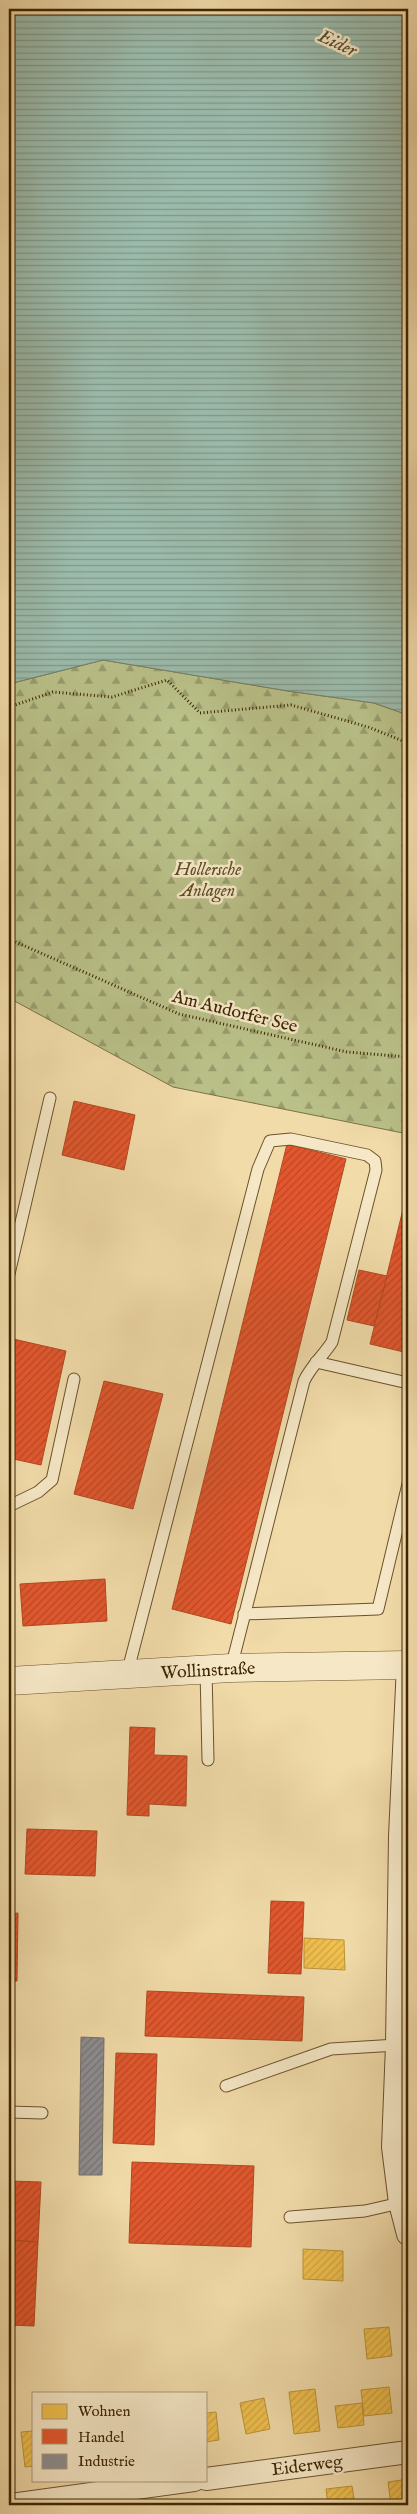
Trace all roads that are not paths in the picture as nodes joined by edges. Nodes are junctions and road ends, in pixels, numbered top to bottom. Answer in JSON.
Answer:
{"nodes":[{"id":1,"x":50,"y":1098,"type":"dead end"},
{"id":2,"x":9,"y":1274,"type":"edge"},
{"id":3,"x":316,"y":1362,"type":"junction"},
{"id":4,"x":74,"y":1379,"type":"dead end"},
{"id":5,"x":408,"y":1383,"type":"edge"},
{"id":6,"x":408,"y":1484,"type":"edge"},
{"id":7,"x":9,"y":1506,"type":"edge"},
{"id":8,"x":244,"y":1614,"type":"junction"},
{"id":9,"x":408,"y":1665,"type":"edge"},
{"id":10,"x":219,"y":1669,"type":"junction"},
{"id":11,"x":127,"y":1674,"type":"junction"},
{"id":12,"x":9,"y":1681,"type":"edge"},
{"id":13,"x":208,"y":1760,"type":"dead end"},
{"id":14,"x":397,"y":2045,"type":"junction"},
{"id":15,"x":226,"y":2086,"type":"dead end"},
{"id":16,"x":9,"y":2112,"type":"edge"},
{"id":17,"x":42,"y":2114,"type":"dead end"},
{"id":18,"x":400,"y":2203,"type":"junction"},
{"id":19,"x":290,"y":2217,"type":"dead end"},
{"id":20,"x":408,"y":2234,"type":"edge"},
{"id":21,"x":408,"y":2452,"type":"edge"},
{"id":22,"x":208,"y":2479,"type":"edge"},
{"id":23,"x":180,"y":2482,"type":"edge"},
{"id":24,"x":14,"y":2505,"type":"edge"}],
"edges":[{"from":1,"to":2,"type":"lane"},
{"from":3,"to":5,"type":"lane"},
{"from":3,"to":8,"type":"lane"},
{"from":3,"to":11,"type":"lane"},
{"from":4,"to":7,"type":"lane"},
{"from":6,"to":8,"type":"lane"},
{"from":8,"to":10,"type":"lane"},
{"from":9,"to":10,"type":"street","name":"Wollinstraße"},
{"from":9,"to":14,"type":"street"},
{"from":10,"to":11,"type":"street","name":"Wollinstraße"},
{"from":10,"to":13,"type":"lane"},
{"from":11,"to":12,"type":"street","name":"Wollinstraße"},
{"from":14,"to":15,"type":"lane"},
{"from":14,"to":18,"type":"street"},
{"from":16,"to":17,"type":"lane"},
{"from":18,"to":19,"type":"lane"},
{"from":18,"to":20,"type":"street"},
{"from":21,"to":22,"type":"street","name":"Eiderweg"},
{"from":23,"to":24,"type":"street"}]}
